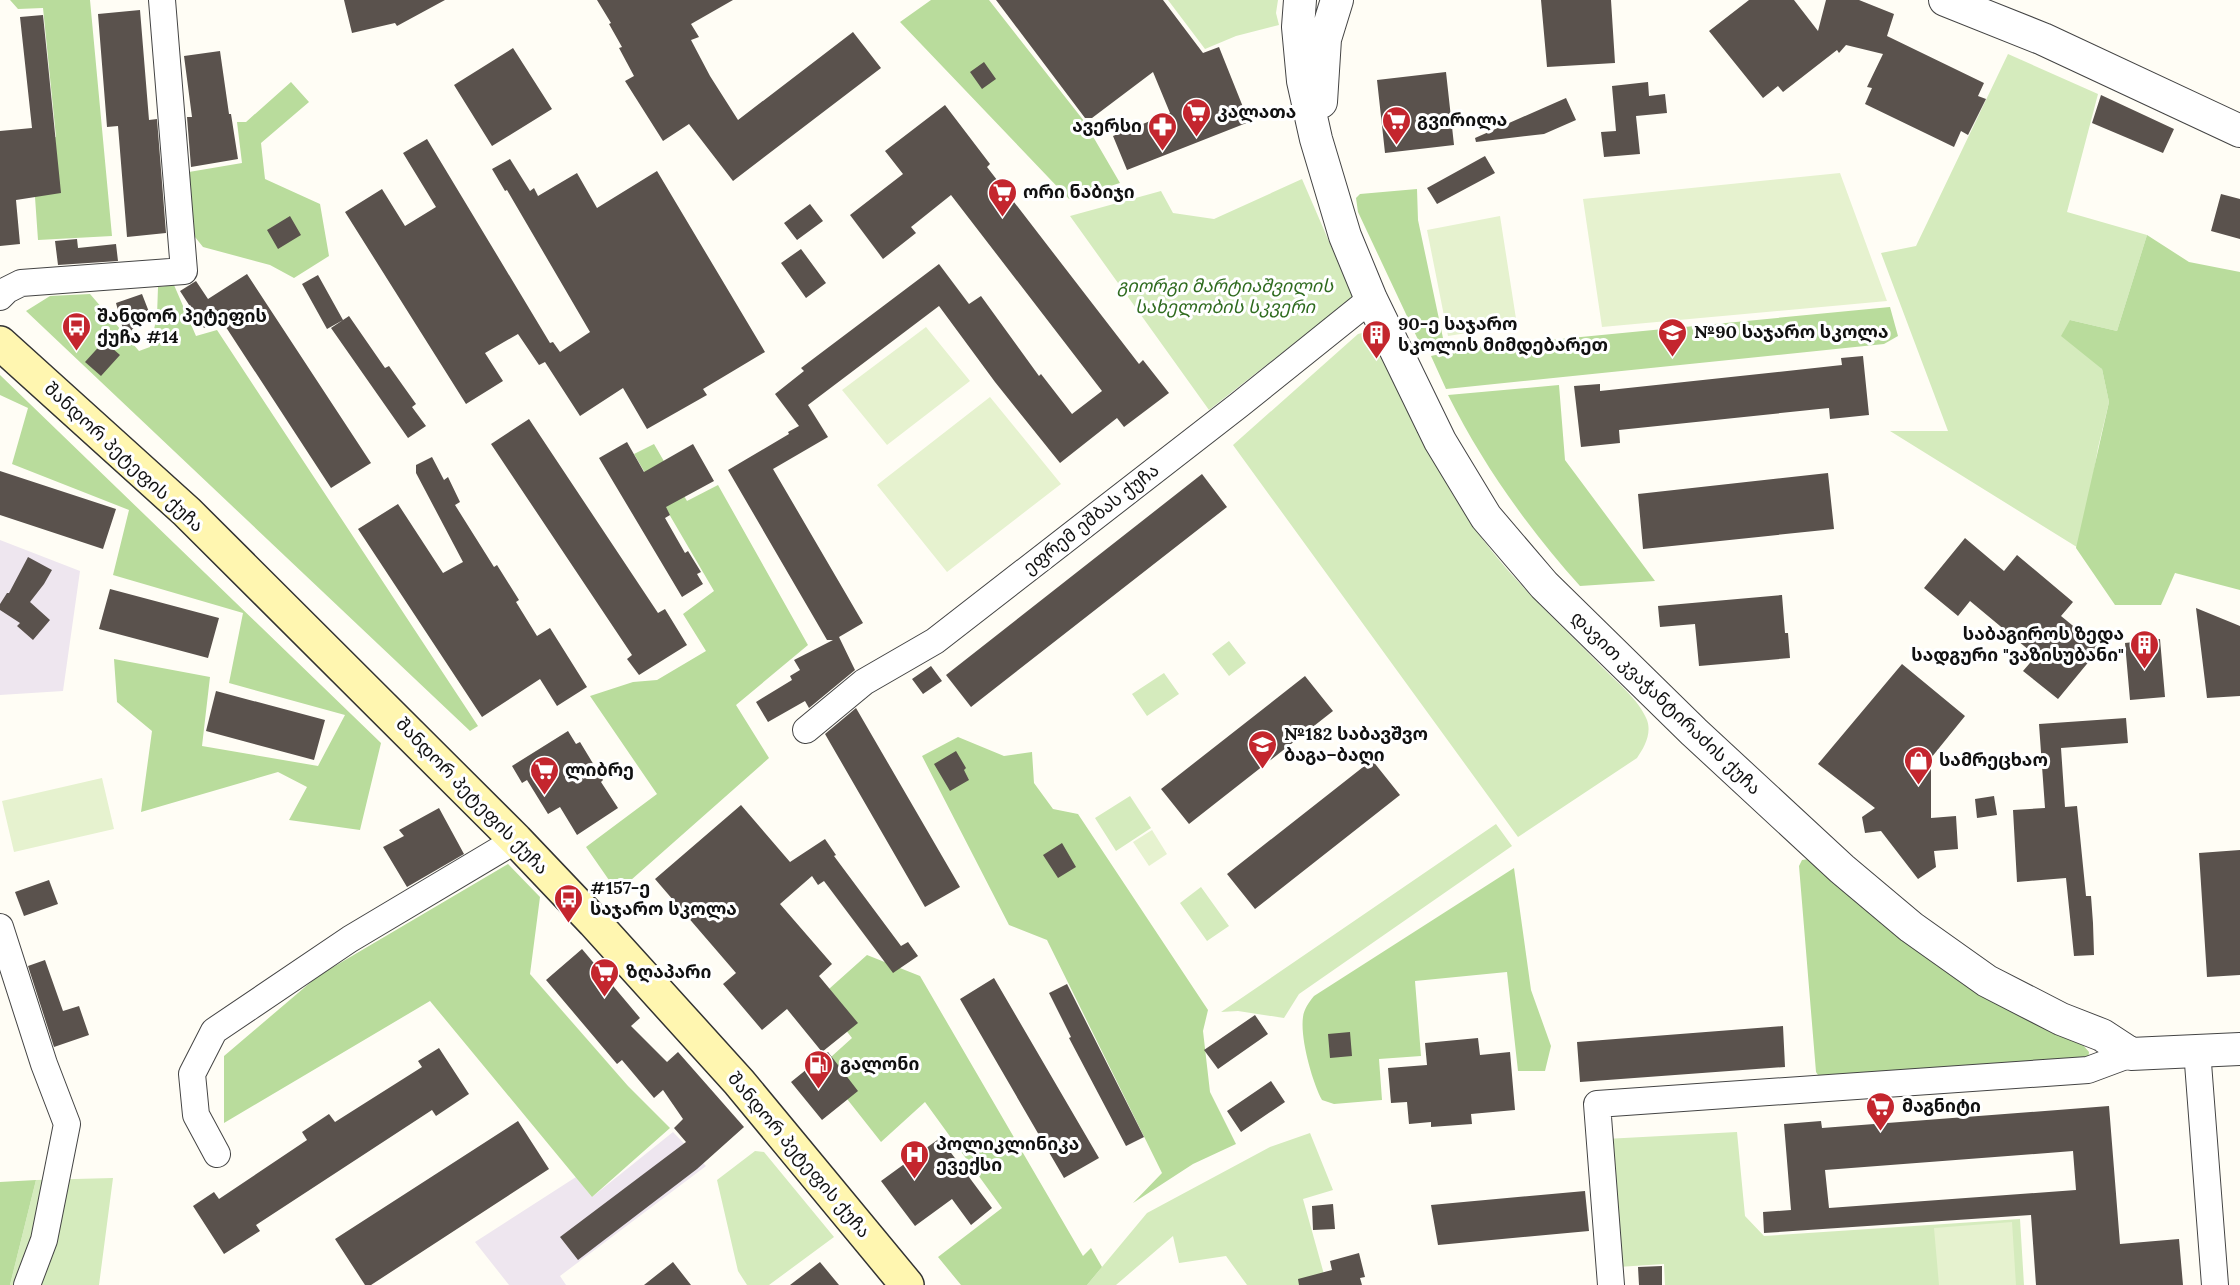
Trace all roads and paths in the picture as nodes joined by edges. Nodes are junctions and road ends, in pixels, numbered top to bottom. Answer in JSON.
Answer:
{"nodes":[{"id":1,"x":162,"y":0,"type":"edge"},
{"id":2,"x":1300,"y":0,"type":"edge"},
{"id":3,"x":1337,"y":0,"type":"edge"},
{"id":4,"x":1945,"y":0,"type":"edge"},
{"id":5,"x":2240,"y":131,"type":"edge"},
{"id":6,"x":1322,"y":160,"type":"junction"},
{"id":7,"x":0,"y":297,"type":"edge"},
{"id":8,"x":1371,"y":299,"type":"junction"},
{"id":9,"x":0,"y":343,"type":"edge"},
{"id":10,"x":806,"y":730,"type":"dead end"},
{"id":11,"x":516,"y":840,"type":"junction"},
{"id":12,"x":0,"y":927,"type":"edge"},
{"id":13,"x":2240,"y":1049,"type":"edge"},
{"id":14,"x":2197,"y":1050,"type":"junction"},
{"id":15,"x":2130,"y":1054,"type":"junction"},
{"id":16,"x":217,"y":1154,"type":"dead end"},
{"id":17,"x":27,"y":1285,"type":"edge"},
{"id":18,"x":907,"y":1285,"type":"edge"},
{"id":19,"x":1611,"y":1285,"type":"edge"},
{"id":20,"x":2215,"y":1285,"type":"edge"}],
"edges":[{"from":1,"to":7,"type":"street"},
{"from":2,"to":6,"type":"street","name":"დავით კვაჭანტირაძის ქუჩა"},
{"from":3,"to":6,"type":"street","name":"დავით კვაჭანტირაძის ქუჩა"},
{"from":4,"to":5,"type":"street"},
{"from":6,"to":8,"type":"street","name":"დავით კვაჭანტირაძის ქუჩა"},
{"from":8,"to":10,"type":"street","name":"ეფრემ ეშბას ქუჩა"},
{"from":8,"to":15,"type":"street","name":"დავით კვაჭანტირაძის ქუჩა"},
{"from":9,"to":11,"type":"main road","name":"შანდორ პეტეფის ქუჩა"},
{"from":11,"to":16,"type":"street"},
{"from":11,"to":18,"type":"main road","name":"შანდორ პეტეფის ქუჩა"},
{"from":12,"to":17,"type":"street"},
{"from":13,"to":14,"type":"street"},
{"from":14,"to":15,"type":"street"},
{"from":14,"to":20,"type":"street"},
{"from":15,"to":19,"type":"street"}]}
